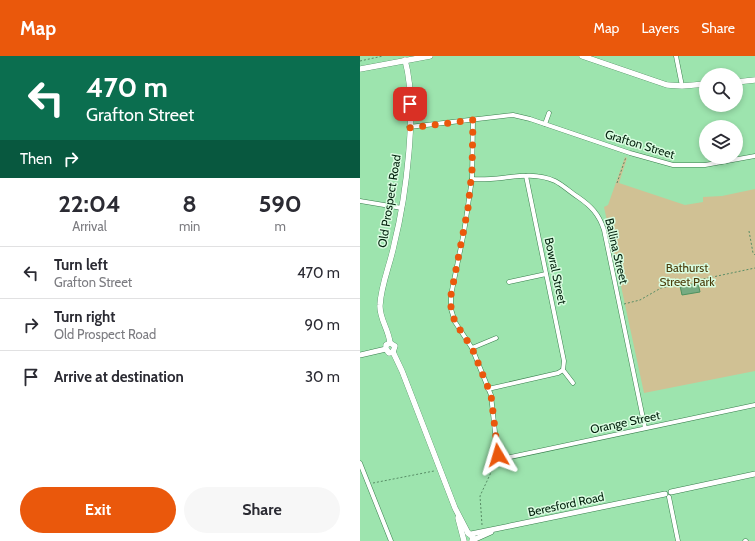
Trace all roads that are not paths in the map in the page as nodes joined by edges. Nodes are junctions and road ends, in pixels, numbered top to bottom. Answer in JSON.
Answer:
{"nodes":[{"id":1,"x":423,"y":56,"type":"edge"},
{"id":2,"x":430,"y":56,"type":"edge"},
{"id":3,"x":582,"y":56,"type":"edge"},
{"id":4,"x":676,"y":56,"type":"edge"},
{"id":5,"x":404,"y":58,"type":"edge"},
{"id":6,"x":360,"y":69,"type":"edge"},
{"id":7,"x":755,"y":80,"type":"edge"},
{"id":8,"x":743,"y":81,"type":"edge"},
{"id":9,"x":699,"y":85,"type":"edge"},
{"id":10,"x":682,"y":86,"type":"junction"},
{"id":11,"x":549,"y":113,"type":"dead end"},
{"id":12,"x":473,"y":120,"type":"junction"},
{"id":13,"x":545,"y":124,"type":"junction"},
{"id":14,"x":409,"y":128,"type":"junction"},
{"id":15,"x":755,"y":156,"type":"edge"},
{"id":16,"x":526,"y":176,"type":"junction"},
{"id":17,"x":472,"y":179,"type":"junction"},
{"id":18,"x":360,"y":201,"type":"edge"},
{"id":19,"x":402,"y":208,"type":"junction"},
{"id":20,"x":546,"y":274,"type":"junction"},
{"id":21,"x":509,"y":282,"type":"dead end"},
{"id":22,"x":496,"y":338,"type":"dead end"},
{"id":23,"x":390,"y":343,"type":"junction"},
{"id":24,"x":472,"y":348,"type":"junction"},
{"id":25,"x":386,"y":350,"type":"junction"},
{"id":26,"x":393,"y":352,"type":"junction"},
{"id":27,"x":360,"y":355,"type":"edge"},
{"id":28,"x":563,"y":370,"type":"junction"},
{"id":29,"x":573,"y":383,"type":"dead end"},
{"id":30,"x":488,"y":388,"type":"junction"},
{"id":31,"x":755,"y":405,"type":"edge"},
{"id":32,"x":645,"y":428,"type":"junction"},
{"id":33,"x":360,"y":463,"type":"edge"},
{"id":34,"x":755,"y":474,"type":"edge"},
{"id":35,"x":668,"y":495,"type":"junction"},
{"id":36,"x":469,"y":538,"type":"edge"},
{"id":37,"x":391,"y":541,"type":"edge"},
{"id":38,"x":678,"y":541,"type":"edge"}],
"edges":[{"from":1,"to":2,"type":"main road"},
{"from":1,"to":5,"type":"main road"},
{"from":3,"to":10,"type":"main road"},
{"from":4,"to":10,"type":"street"},
{"from":5,"to":6,"type":"main road"},
{"from":5,"to":14,"type":"main road","name":"Old Prospect Road"},
{"from":7,"to":8,"type":"main road"},
{"from":9,"to":10,"type":"main road"},
{"from":11,"to":13,"type":"street"},
{"from":12,"to":13,"type":"street","name":"Grafton Street"},
{"from":12,"to":14,"type":"street","name":"Grafton Street"},
{"from":12,"to":17,"type":"street","name":"Orange Street"},
{"from":13,"to":15,"type":"street","name":"Grafton Street"},
{"from":14,"to":19,"type":"main road","name":"Old Prospect Road"},
{"from":16,"to":17,"type":"street","name":"Ballina Street"},
{"from":16,"to":20,"type":"street","name":"Bowral Street"},
{"from":16,"to":32,"type":"street","name":"Ballina Street"},
{"from":17,"to":24,"type":"street","name":"Orange Street"},
{"from":18,"to":19,"type":"street"},
{"from":19,"to":23,"type":"main road","name":"Old Prospect Road"},
{"from":20,"to":21,"type":"street"},
{"from":20,"to":28,"type":"street","name":"Bowral Street"},
{"from":22,"to":24,"type":"street"},
{"from":23,"to":25,"type":"main road"},
{"from":23,"to":26,"type":"main road"},
{"from":24,"to":30,"type":"street","name":"Orange Street"},
{"from":25,"to":26,"type":"main road"},
{"from":25,"to":27,"type":"street"},
{"from":26,"to":36,"type":"main road"},
{"from":28,"to":29,"type":"street"},
{"from":28,"to":30,"type":"street"},
{"from":30,"to":32,"type":"street","name":"Orange Street"},
{"from":31,"to":32,"type":"street","name":"Orange Street"},
{"from":33,"to":37,"type":"street"},
{"from":34,"to":35,"type":"street","name":"Beresford Road"},
{"from":35,"to":36,"type":"street","name":"Beresford Road"},
{"from":35,"to":38,"type":"street"}]}
